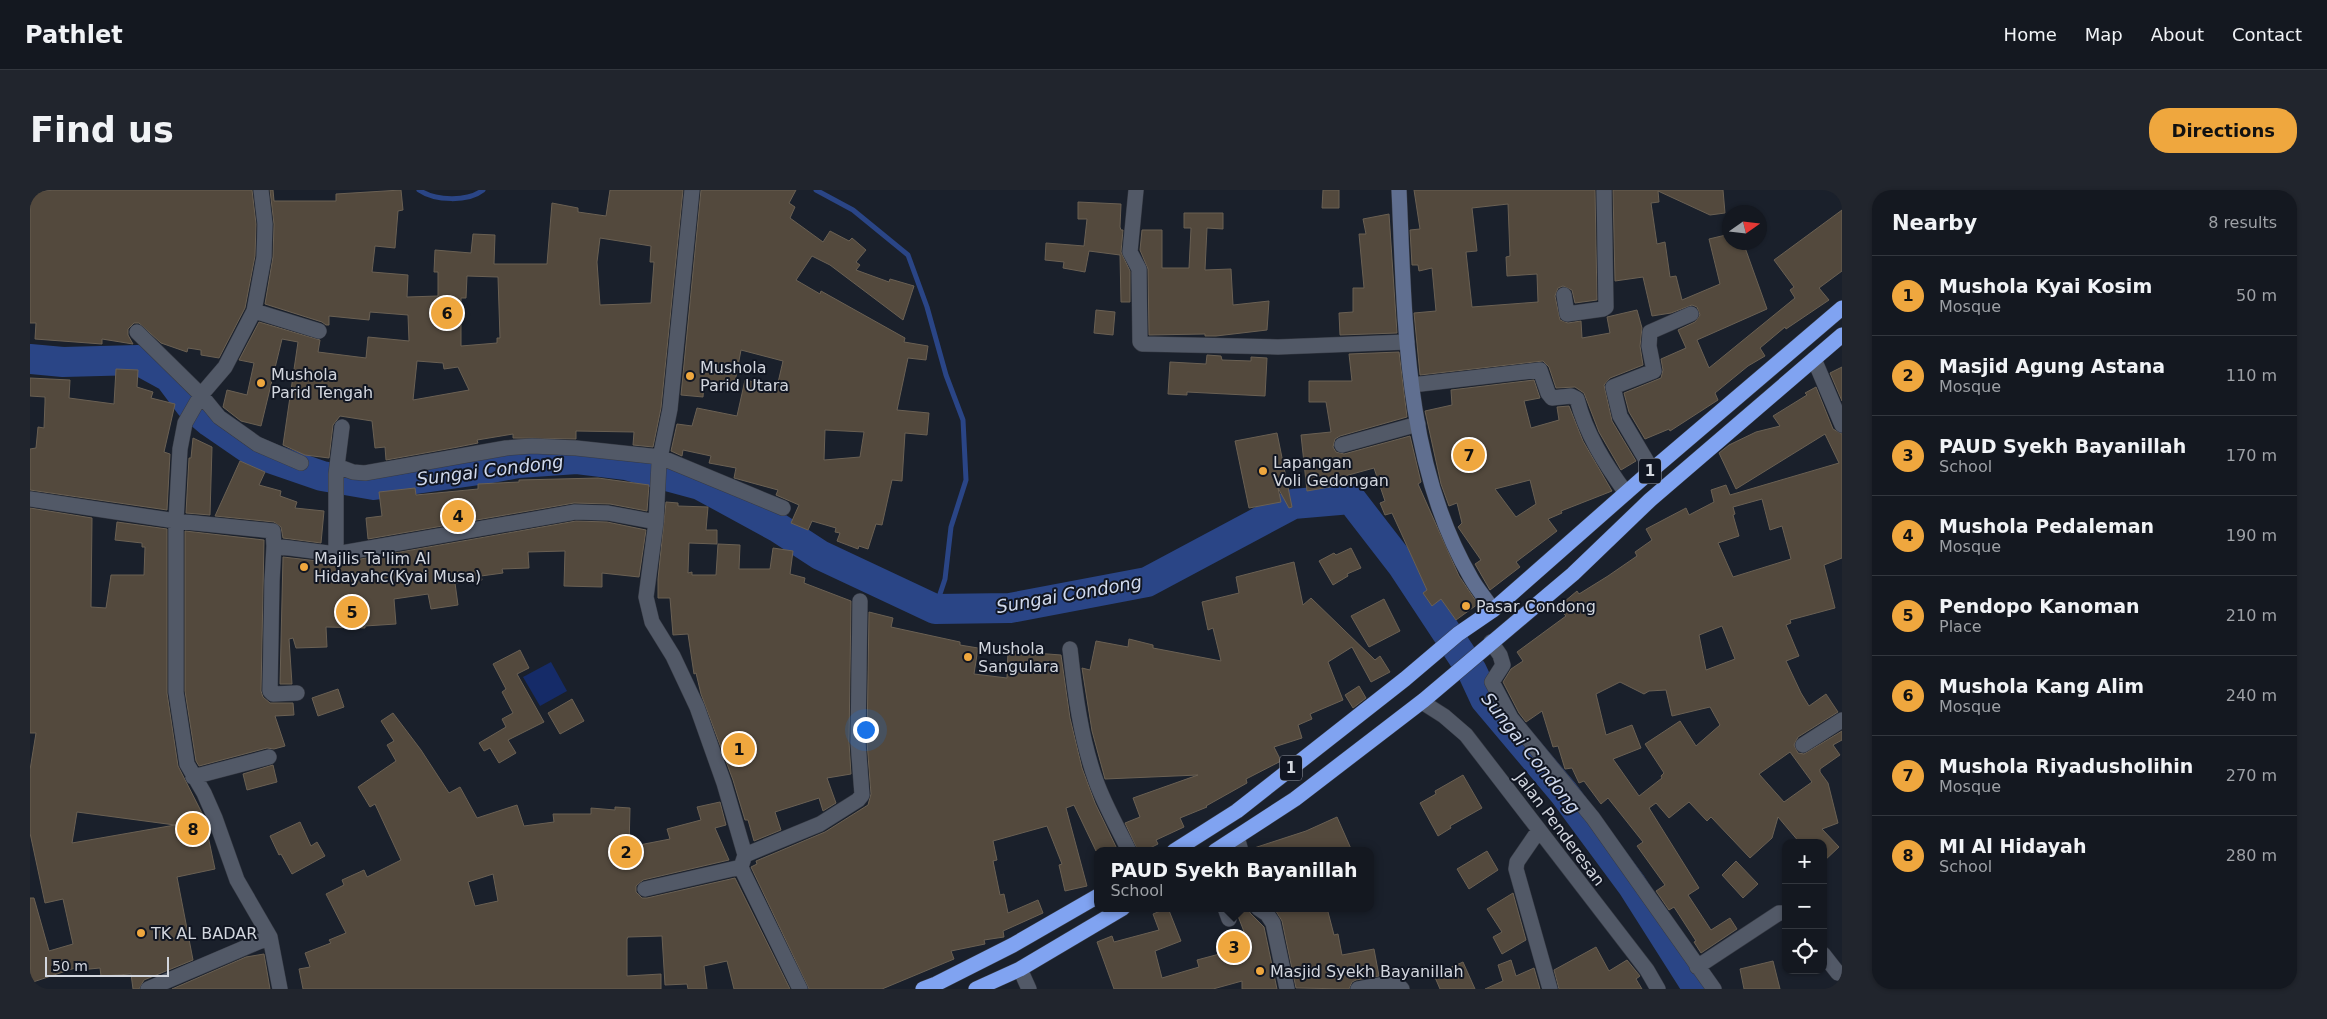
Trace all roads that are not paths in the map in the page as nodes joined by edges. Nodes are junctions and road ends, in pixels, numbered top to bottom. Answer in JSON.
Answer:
{"nodes":[{"id":1,"x":261,"y":190,"type":"edge"},
{"id":2,"x":692,"y":190,"type":"edge"},
{"id":3,"x":1136,"y":190,"type":"edge"},
{"id":4,"x":1399,"y":190,"type":"edge"},
{"id":5,"x":1604,"y":190,"type":"edge"},
{"id":6,"x":1564,"y":295,"type":"dead end"},
{"id":7,"x":1842,"y":308,"type":"edge"},
{"id":8,"x":254,"y":311,"type":"junction"},
{"id":9,"x":1690,"y":314,"type":"dead end"},
{"id":10,"x":319,"y":331,"type":"dead end"},
{"id":11,"x":137,"y":332,"type":"dead end"},
{"id":12,"x":1842,"y":336,"type":"edge"},
{"id":13,"x":1407,"y":342,"type":"junction"},
{"id":14,"x":1814,"y":359,"type":"junction"},
{"id":15,"x":1412,"y":385,"type":"junction"},
{"id":16,"x":200,"y":397,"type":"junction"},
{"id":17,"x":1418,"y":424,"type":"junction"},
{"id":18,"x":1842,"y":425,"type":"edge"},
{"id":19,"x":342,"y":427,"type":"dead end"},
{"id":20,"x":1342,"y":445,"type":"dead end"},
{"id":21,"x":660,"y":460,"type":"junction"},
{"id":22,"x":301,"y":463,"type":"dead end"},
{"id":23,"x":336,"y":470,"type":"junction"},
{"id":24,"x":1652,"y":470,"type":"junction"},
{"id":25,"x":1631,"y":489,"type":"junction"},
{"id":26,"x":30,"y":499,"type":"edge"},
{"id":27,"x":1650,"y":500,"type":"junction"},
{"id":28,"x":783,"y":508,"type":"dead end"},
{"id":29,"x":176,"y":521,"type":"junction"},
{"id":30,"x":656,"y":522,"type":"junction"},
{"id":31,"x":274,"y":546,"type":"junction"},
{"id":32,"x":336,"y":554,"type":"junction"},
{"id":33,"x":860,"y":601,"type":"dead end"},
{"id":34,"x":1493,"y":610,"type":"junction"},
{"id":35,"x":1491,"y":642,"type":"junction"},
{"id":36,"x":1070,"y":650,"type":"dead end"},
{"id":37,"x":297,"y":693,"type":"dead end"},
{"id":38,"x":1423,"y":701,"type":"junction"},
{"id":39,"x":1842,"y":720,"type":"edge"},
{"id":40,"x":1803,"y":745,"type":"dead end"},
{"id":41,"x":269,"y":757,"type":"dead end"},
{"id":42,"x":192,"y":777,"type":"junction"},
{"id":43,"x":1539,"y":830,"type":"junction"},
{"id":44,"x":1239,"y":844,"type":"edge"},
{"id":45,"x":1127,"y":847,"type":"edge"},
{"id":46,"x":1180,"y":847,"type":"edge"},
{"id":47,"x":743,"y":861,"type":"junction"},
{"id":48,"x":645,"y":889,"type":"dead end"},
{"id":49,"x":1094,"y":898,"type":"edge"},
{"id":50,"x":1116,"y":912,"type":"edge"},
{"id":51,"x":1264,"y":912,"type":"edge"},
{"id":52,"x":1782,"y":913,"type":"edge"},
{"id":53,"x":270,"y":937,"type":"junction"},
{"id":54,"x":1827,"y":959,"type":"edge"},
{"id":55,"x":1697,"y":967,"type":"junction"},
{"id":56,"x":1020,"y":969,"type":"junction"},
{"id":57,"x":1838,"y":973,"type":"dead end"},
{"id":58,"x":148,"y":989,"type":"edge"},
{"id":59,"x":280,"y":989,"type":"edge"},
{"id":60,"x":800,"y":989,"type":"edge"},
{"id":61,"x":923,"y":989,"type":"edge"},
{"id":62,"x":976,"y":989,"type":"edge"},
{"id":63,"x":1029,"y":989,"type":"edge"},
{"id":64,"x":1287,"y":989,"type":"edge"},
{"id":65,"x":1358,"y":989,"type":"edge"},
{"id":66,"x":1402,"y":989,"type":"edge"},
{"id":67,"x":1550,"y":989,"type":"edge"},
{"id":68,"x":1658,"y":989,"type":"edge"},
{"id":69,"x":1714,"y":989,"type":"edge"}],
"edges":[{"from":1,"to":8,"type":"street"},
{"from":2,"to":21,"type":"street"},
{"from":3,"to":13,"type":"street"},
{"from":4,"to":13,"type":"street"},
{"from":5,"to":6,"type":"street"},
{"from":7,"to":24,"type":"highway","number":"1"},
{"from":8,"to":10,"type":"street"},
{"from":8,"to":16,"type":"street"},
{"from":9,"to":24,"type":"street"},
{"from":11,"to":16,"type":"street"},
{"from":12,"to":14,"type":"highway","number":"1"},
{"from":13,"to":15,"type":"street"},
{"from":14,"to":18,"type":"street"},
{"from":14,"to":27,"type":"highway","number":"1"},
{"from":15,"to":17,"type":"street"},
{"from":15,"to":25,"type":"street"},
{"from":16,"to":22,"type":"street"},
{"from":16,"to":29,"type":"street"},
{"from":17,"to":20,"type":"street"},
{"from":17,"to":34,"type":"street"},
{"from":19,"to":23,"type":"street"},
{"from":21,"to":23,"type":"street"},
{"from":21,"to":28,"type":"street"},
{"from":21,"to":30,"type":"street"},
{"from":23,"to":32,"type":"street"},
{"from":24,"to":25,"type":"highway","number":"1"},
{"from":25,"to":27,"type":"highway"},
{"from":25,"to":34,"type":"highway","number":"1"},
{"from":26,"to":29,"type":"street"},
{"from":27,"to":35,"type":"highway","number":"1"},
{"from":29,"to":31,"type":"street"},
{"from":29,"to":42,"type":"street"},
{"from":30,"to":32,"type":"street"},
{"from":30,"to":47,"type":"street"},
{"from":31,"to":32,"type":"street"},
{"from":31,"to":37,"type":"street"},
{"from":33,"to":47,"type":"street"},
{"from":34,"to":46,"type":"highway","number":"1"},
{"from":35,"to":38,"type":"highway","number":"1"},
{"from":35,"to":55,"type":"street"},
{"from":36,"to":45,"type":"street"},
{"from":38,"to":43,"type":"street","name":"Jalan Penderesan"},
{"from":38,"to":44,"type":"highway","number":"1"},
{"from":39,"to":40,"type":"street"},
{"from":41,"to":42,"type":"street"},
{"from":42,"to":53,"type":"street"},
{"from":43,"to":67,"type":"street"},
{"from":43,"to":68,"type":"street","name":"Jalan Penderesan"},
{"from":47,"to":48,"type":"street"},
{"from":47,"to":60,"type":"street"},
{"from":49,"to":61,"type":"highway"},
{"from":50,"to":56,"type":"highway"},
{"from":51,"to":64,"type":"street"},
{"from":52,"to":55,"type":"street"},
{"from":53,"to":58,"type":"street"},
{"from":53,"to":59,"type":"street"},
{"from":54,"to":57,"type":"street"},
{"from":55,"to":69,"type":"street"},
{"from":56,"to":62,"type":"highway"},
{"from":56,"to":63,"type":"street"},
{"from":65,"to":66,"type":"street"}]}
